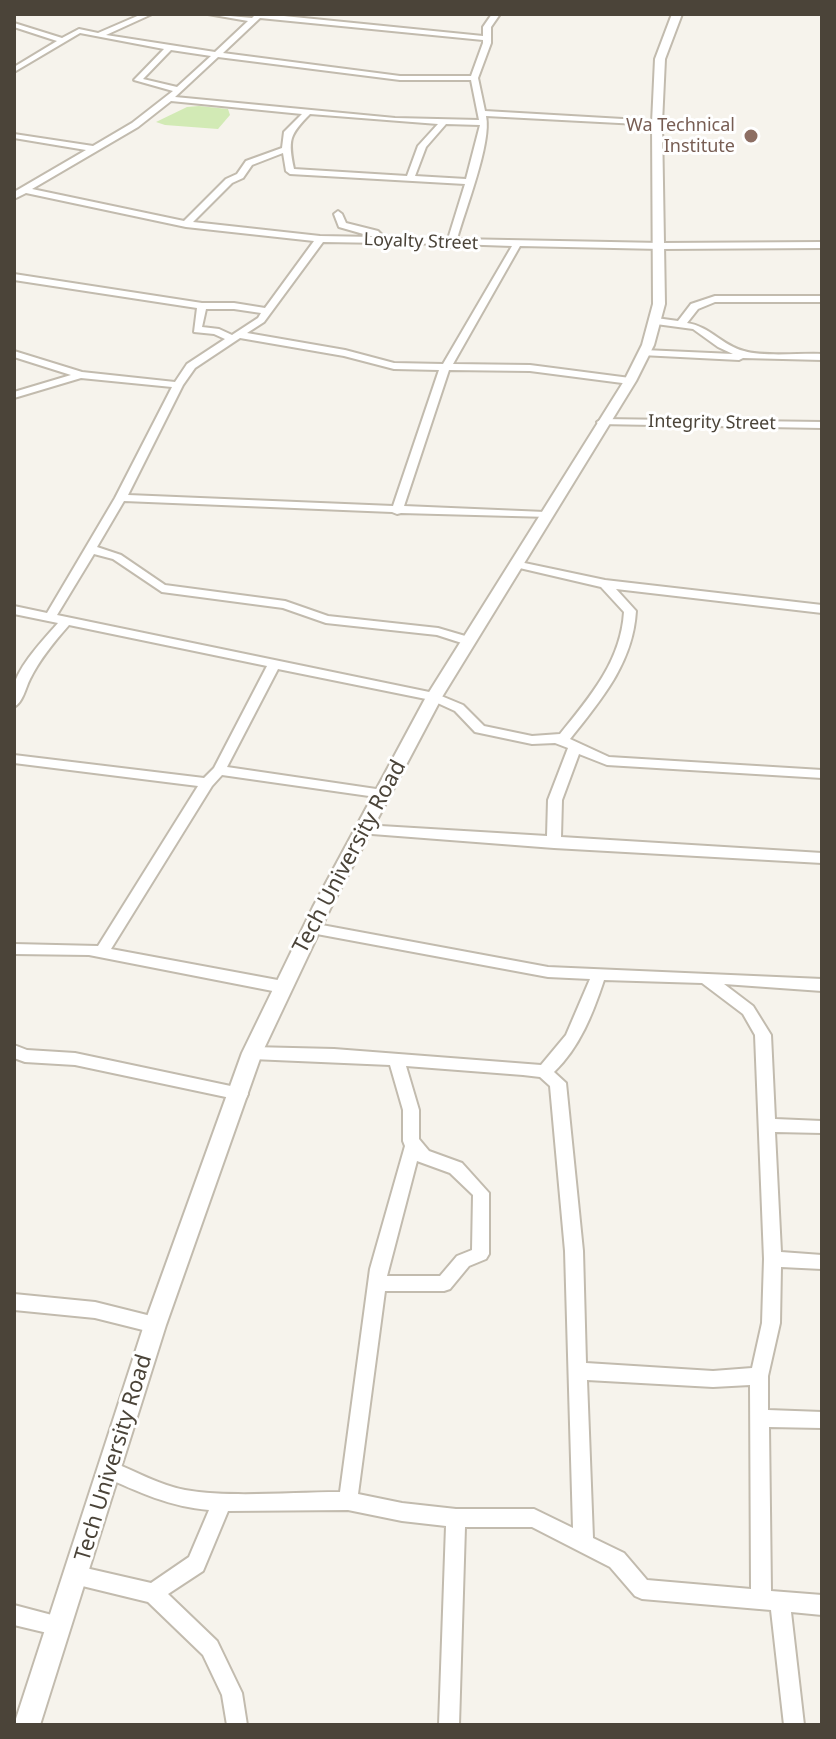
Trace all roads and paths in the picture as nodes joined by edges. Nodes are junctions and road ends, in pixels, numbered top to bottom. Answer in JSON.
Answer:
{"nodes":[{"id":1,"x":148,"y":14,"type":"edge"},
{"id":2,"x":212,"y":14,"type":"edge"},
{"id":3,"x":496,"y":14,"type":"edge"},
{"id":4,"x":677,"y":14,"type":"edge"},
{"id":5,"x":257,"y":17,"type":"edge"},
{"id":6,"x":14,"y":25,"type":"edge"},
{"id":7,"x":100,"y":35,"type":"junction"},
{"id":8,"x":486,"y":38,"type":"junction"},
{"id":9,"x":61,"y":40,"type":"junction"},
{"id":10,"x":169,"y":48,"type":"junction"},
{"id":11,"x":217,"y":54,"type":"junction"},
{"id":12,"x":14,"y":70,"type":"edge"},
{"id":13,"x":474,"y":78,"type":"junction"},
{"id":14,"x":179,"y":90,"type":"junction"},
{"id":15,"x":169,"y":99,"type":"junction"},
{"id":16,"x":308,"y":112,"type":"junction"},
{"id":17,"x":483,"y":118,"type":"junction"},
{"id":18,"x":443,"y":123,"type":"junction"},
{"id":19,"x":657,"y":123,"type":"junction"},
{"id":20,"x":14,"y":136,"type":"edge"},
{"id":21,"x":95,"y":149,"type":"junction"},
{"id":22,"x":286,"y":149,"type":"junction"},
{"id":23,"x":411,"y":177,"type":"junction"},
{"id":24,"x":467,"y":182,"type":"junction"},
{"id":25,"x":25,"y":190,"type":"junction"},
{"id":26,"x":14,"y":196,"type":"edge"},
{"id":27,"x":338,"y":214,"type":"dead end"},
{"id":28,"x":186,"y":224,"type":"junction"},
{"id":29,"x":320,"y":239,"type":"junction"},
{"id":30,"x":383,"y":241,"type":"junction"},
{"id":31,"x":451,"y":244,"type":"junction"},
{"id":32,"x":517,"y":244,"type":"junction"},
{"id":33,"x":822,"y":245,"type":"edge"},
{"id":34,"x":661,"y":246,"type":"junction"},
{"id":35,"x":14,"y":277,"type":"edge"},
{"id":36,"x":822,"y":299,"type":"edge"},
{"id":37,"x":202,"y":306,"type":"junction"},
{"id":38,"x":268,"y":311,"type":"junction"},
{"id":39,"x":656,"y":321,"type":"junction"},
{"id":40,"x":682,"y":323,"type":"junction"},
{"id":41,"x":236,"y":336,"type":"junction"},
{"id":42,"x":644,"y":353,"type":"junction"},
{"id":43,"x":14,"y":354,"type":"edge"},
{"id":44,"x":756,"y":357,"type":"junction"},
{"id":45,"x":822,"y":357,"type":"edge"},
{"id":46,"x":447,"y":366,"type":"junction"},
{"id":47,"x":81,"y":375,"type":"junction"},
{"id":48,"x":630,"y":381,"type":"junction"},
{"id":49,"x":178,"y":385,"type":"junction"},
{"id":50,"x":14,"y":395,"type":"edge"},
{"id":51,"x":602,"y":422,"type":"junction"},
{"id":52,"x":822,"y":425,"type":"edge"},
{"id":53,"x":121,"y":498,"type":"junction"},
{"id":54,"x":397,"y":511,"type":"junction"},
{"id":55,"x":545,"y":515,"type":"junction"},
{"id":56,"x":91,"y":549,"type":"junction"},
{"id":57,"x":515,"y":564,"type":"junction"},
{"id":58,"x":605,"y":584,"type":"junction"},
{"id":59,"x":822,"y":609,"type":"edge"},
{"id":60,"x":14,"y":610,"type":"edge"},
{"id":61,"x":49,"y":619,"type":"junction"},
{"id":62,"x":65,"y":622,"type":"junction"},
{"id":63,"x":468,"y":641,"type":"junction"},
{"id":64,"x":274,"y":665,"type":"junction"},
{"id":65,"x":434,"y":697,"type":"junction"},
{"id":66,"x":14,"y":703,"type":"edge"},
{"id":67,"x":558,"y":739,"type":"junction"},
{"id":68,"x":575,"y":747,"type":"junction"},
{"id":69,"x":14,"y":759,"type":"edge"},
{"id":70,"x":219,"y":770,"type":"junction"},
{"id":71,"x":822,"y":774,"type":"edge"},
{"id":72,"x":207,"y":783,"type":"junction"},
{"id":73,"x":383,"y":794,"type":"junction"},
{"id":74,"x":364,"y":830,"type":"junction"},
{"id":75,"x":554,"y":843,"type":"junction"},
{"id":76,"x":822,"y":858,"type":"edge"},
{"id":77,"x":311,"y":928,"type":"junction"},
{"id":78,"x":14,"y":949,"type":"edge"},
{"id":79,"x":102,"y":952,"type":"junction"},
{"id":80,"x":599,"y":973,"type":"junction"},
{"id":81,"x":705,"y":978,"type":"junction"},
{"id":82,"x":822,"y":985,"type":"edge"},
{"id":83,"x":283,"y":987,"type":"junction"},
{"id":84,"x":14,"y":1051,"type":"edge"},
{"id":85,"x":252,"y":1053,"type":"junction"},
{"id":86,"x":396,"y":1060,"type":"junction"},
{"id":87,"x":544,"y":1072,"type":"junction"},
{"id":88,"x":240,"y":1094,"type":"junction"},
{"id":89,"x":768,"y":1125,"type":"junction"},
{"id":90,"x":822,"y":1127,"type":"edge"},
{"id":91,"x":414,"y":1144,"type":"junction"},
{"id":92,"x":773,"y":1259,"type":"junction"},
{"id":93,"x":822,"y":1262,"type":"edge"},
{"id":94,"x":377,"y":1283,"type":"junction"},
{"id":95,"x":14,"y":1302,"type":"edge"},
{"id":96,"x":155,"y":1325,"type":"junction"},
{"id":97,"x":577,"y":1371,"type":"junction"},
{"id":98,"x":759,"y":1376,"type":"junction"},
{"id":99,"x":759,"y":1418,"type":"junction"},
{"id":100,"x":822,"y":1420,"type":"edge"},
{"id":101,"x":110,"y":1470,"type":"junction"},
{"id":102,"x":348,"y":1501,"type":"junction"},
{"id":103,"x":222,"y":1502,"type":"junction"},
{"id":104,"x":456,"y":1518,"type":"junction"},
{"id":105,"x":583,"y":1541,"type":"junction"},
{"id":106,"x":77,"y":1576,"type":"junction"},
{"id":107,"x":153,"y":1593,"type":"junction"},
{"id":108,"x":771,"y":1601,"type":"junction"},
{"id":109,"x":822,"y":1605,"type":"edge"},
{"id":110,"x":14,"y":1615,"type":"edge"},
{"id":111,"x":60,"y":1626,"type":"junction"},
{"id":112,"x":27,"y":1725,"type":"edge"},
{"id":113,"x":237,"y":1725,"type":"edge"},
{"id":114,"x":449,"y":1725,"type":"edge"},
{"id":115,"x":794,"y":1725,"type":"edge"}],
"edges":[{"from":1,"to":7,"type":"street"},
{"from":2,"to":5,"type":"street"},
{"from":3,"to":8,"type":"street"},
{"from":4,"to":19,"type":"street","name":"Tech University Road"},
{"from":5,"to":8,"type":"street"},
{"from":5,"to":11,"type":"street"},
{"from":6,"to":9,"type":"street"},
{"from":7,"to":9,"type":"street"},
{"from":7,"to":10,"type":"street"},
{"from":8,"to":13,"type":"street"},
{"from":9,"to":12,"type":"street"},
{"from":10,"to":11,"type":"street"},
{"from":10,"to":14,"type":"street"},
{"from":11,"to":13,"type":"street"},
{"from":11,"to":14,"type":"street"},
{"from":13,"to":17,"type":"street"},
{"from":14,"to":15,"type":"street"},
{"from":15,"to":16,"type":"street"},
{"from":15,"to":21,"type":"street"},
{"from":16,"to":18,"type":"street"},
{"from":16,"to":22,"type":"street"},
{"from":17,"to":18,"type":"street"},
{"from":17,"to":19,"type":"street"},
{"from":17,"to":24,"type":"street"},
{"from":18,"to":23,"type":"street"},
{"from":19,"to":34,"type":"street","name":"Tech University Road"},
{"from":20,"to":21,"type":"street"},
{"from":21,"to":25,"type":"street"},
{"from":22,"to":23,"type":"street"},
{"from":22,"to":28,"type":"street"},
{"from":23,"to":24,"type":"street"},
{"from":24,"to":31,"type":"street"},
{"from":25,"to":26,"type":"street"},
{"from":25,"to":28,"type":"street","name":"Loyalty Street"},
{"from":27,"to":30,"type":"street"},
{"from":28,"to":29,"type":"street","name":"Loyalty Street"},
{"from":29,"to":30,"type":"street","name":"Loyalty Street"},
{"from":29,"to":38,"type":"street"},
{"from":30,"to":31,"type":"street","name":"Loyalty Street"},
{"from":31,"to":32,"type":"street","name":"Loyalty Street"},
{"from":32,"to":34,"type":"street","name":"Loyalty Street"},
{"from":32,"to":46,"type":"street"},
{"from":33,"to":34,"type":"street","name":"Loyalty Street"},
{"from":34,"to":39,"type":"street","name":"Tech University Road"},
{"from":35,"to":37,"type":"street"},
{"from":36,"to":40,"type":"street"},
{"from":37,"to":38,"type":"street"},
{"from":37,"to":41,"type":"street"},
{"from":38,"to":41,"type":"street"},
{"from":39,"to":40,"type":"street"},
{"from":39,"to":42,"type":"street","name":"Tech University Road"},
{"from":40,"to":44,"type":"street"},
{"from":41,"to":46,"type":"street"},
{"from":41,"to":49,"type":"street"},
{"from":42,"to":44,"type":"street"},
{"from":42,"to":48,"type":"street","name":"Tech University Road"},
{"from":43,"to":47,"type":"street"},
{"from":44,"to":45,"type":"street"},
{"from":46,"to":48,"type":"street"},
{"from":46,"to":54,"type":"street"},
{"from":47,"to":49,"type":"street"},
{"from":47,"to":50,"type":"street"},
{"from":48,"to":51,"type":"street","name":"Tech University Road"},
{"from":49,"to":53,"type":"street"},
{"from":51,"to":52,"type":"street","name":"Integrity Street"},
{"from":51,"to":55,"type":"street","name":"Tech University Road"},
{"from":53,"to":54,"type":"street"},
{"from":53,"to":56,"type":"street"},
{"from":54,"to":55,"type":"street"},
{"from":55,"to":57,"type":"street","name":"Tech University Road"},
{"from":56,"to":61,"type":"street"},
{"from":56,"to":63,"type":"street"},
{"from":57,"to":58,"type":"street"},
{"from":57,"to":63,"type":"street","name":"Tech University Road"},
{"from":58,"to":59,"type":"street"},
{"from":58,"to":67,"type":"street"},
{"from":60,"to":61,"type":"street"},
{"from":61,"to":62,"type":"street"},
{"from":62,"to":64,"type":"street"},
{"from":62,"to":66,"type":"street"},
{"from":63,"to":65,"type":"street","name":"Tech University Road"},
{"from":64,"to":65,"type":"street"},
{"from":64,"to":70,"type":"street"},
{"from":65,"to":67,"type":"street"},
{"from":65,"to":73,"type":"street","name":"Tech University Road"},
{"from":67,"to":68,"type":"street"},
{"from":68,"to":71,"type":"street"},
{"from":68,"to":75,"type":"street"},
{"from":69,"to":72,"type":"street"},
{"from":70,"to":72,"type":"street"},
{"from":70,"to":73,"type":"street"},
{"from":72,"to":79,"type":"street"},
{"from":73,"to":74,"type":"street","name":"Tech University Road"},
{"from":74,"to":75,"type":"street"},
{"from":74,"to":77,"type":"street","name":"Tech University Road"},
{"from":75,"to":76,"type":"street"},
{"from":77,"to":80,"type":"street"},
{"from":77,"to":83,"type":"street","name":"Tech University Road"},
{"from":78,"to":79,"type":"street"},
{"from":79,"to":83,"type":"street"},
{"from":80,"to":81,"type":"street"},
{"from":80,"to":87,"type":"street"},
{"from":81,"to":82,"type":"street"},
{"from":81,"to":89,"type":"street"},
{"from":83,"to":85,"type":"street","name":"Tech University Road"},
{"from":84,"to":88,"type":"street"},
{"from":85,"to":86,"type":"street"},
{"from":85,"to":88,"type":"street","name":"Tech University Road"},
{"from":86,"to":87,"type":"street"},
{"from":86,"to":91,"type":"street"},
{"from":87,"to":97,"type":"street"},
{"from":88,"to":96,"type":"street","name":"Tech University Road"},
{"from":89,"to":90,"type":"street"},
{"from":89,"to":92,"type":"street"},
{"from":91,"to":94,"type":"street"},
{"from":91,"to":94,"type":"street"},
{"from":92,"to":93,"type":"street"},
{"from":92,"to":98,"type":"street"},
{"from":94,"to":102,"type":"street"},
{"from":95,"to":96,"type":"street"},
{"from":96,"to":101,"type":"street","name":"Tech University Road"},
{"from":97,"to":98,"type":"street"},
{"from":97,"to":105,"type":"street"},
{"from":98,"to":99,"type":"street"},
{"from":99,"to":100,"type":"street"},
{"from":99,"to":108,"type":"street"},
{"from":101,"to":103,"type":"street"},
{"from":101,"to":106,"type":"street","name":"Tech University Road"},
{"from":102,"to":103,"type":"street"},
{"from":102,"to":104,"type":"street"},
{"from":103,"to":107,"type":"street"},
{"from":104,"to":105,"type":"street"},
{"from":104,"to":114,"type":"street"},
{"from":105,"to":108,"type":"street"},
{"from":106,"to":107,"type":"street"},
{"from":106,"to":111,"type":"street","name":"Tech University Road"},
{"from":107,"to":113,"type":"street"},
{"from":108,"to":109,"type":"street"},
{"from":108,"to":115,"type":"street"},
{"from":110,"to":111,"type":"street"},
{"from":111,"to":112,"type":"street","name":"Tech University Road"}]}
